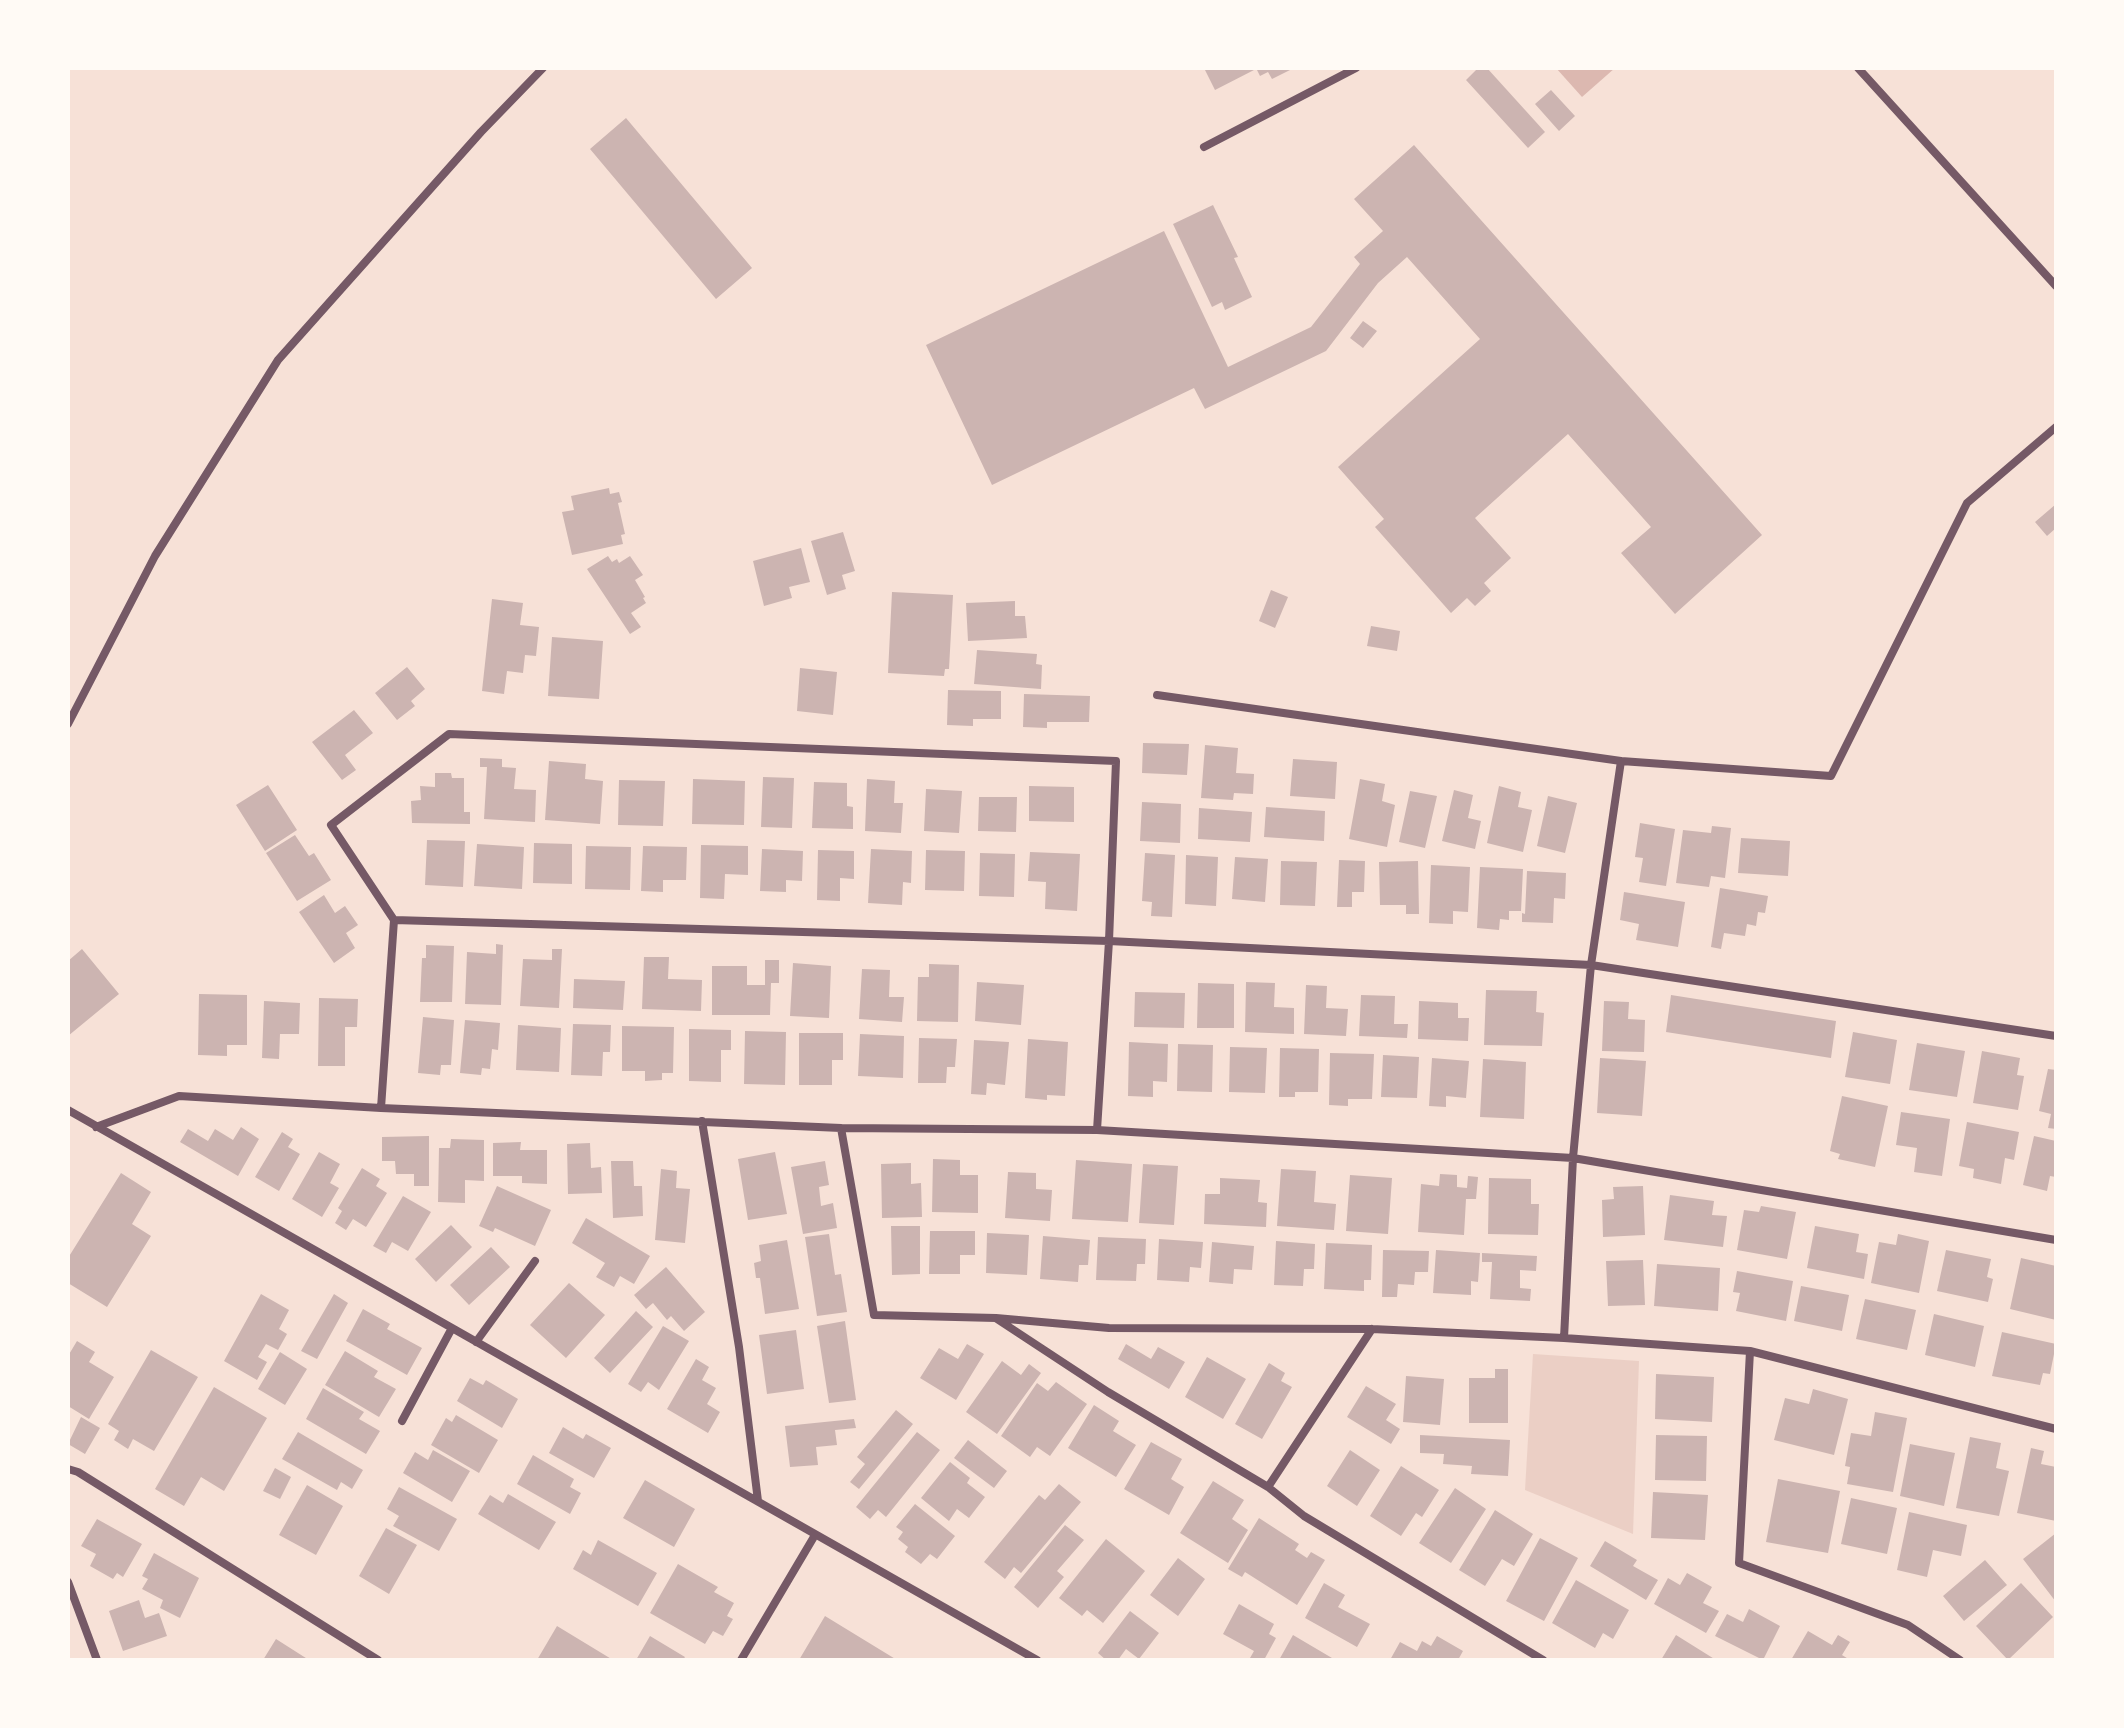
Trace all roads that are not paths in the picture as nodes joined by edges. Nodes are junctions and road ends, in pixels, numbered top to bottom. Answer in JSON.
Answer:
{"nodes":[{"id":1,"x":543,"y":68,"type":"edge"},
{"id":2,"x":1356,"y":68,"type":"edge"},
{"id":3,"x":1858,"y":68,"type":"edge"},
{"id":4,"x":1204,"y":147,"type":"dead end"},
{"id":5,"x":2056,"y":286,"type":"edge"},
{"id":6,"x":2056,"y":427,"type":"edge"},
{"id":7,"x":1157,"y":695,"type":"dead end"},
{"id":8,"x":68,"y":724,"type":"edge"},
{"id":9,"x":1621,"y":761,"type":"junction"},
{"id":10,"x":394,"y":920,"type":"junction"},
{"id":11,"x":1109,"y":941,"type":"junction"},
{"id":12,"x":1591,"y":965,"type":"junction"},
{"id":13,"x":2056,"y":1036,"type":"edge"},
{"id":14,"x":381,"y":1108,"type":"junction"},
{"id":15,"x":68,"y":1110,"type":"edge"},
{"id":16,"x":702,"y":1121,"type":"junction"},
{"id":17,"x":96,"y":1127,"type":"junction"},
{"id":18,"x":841,"y":1128,"type":"junction"},
{"id":19,"x":1097,"y":1130,"type":"junction"},
{"id":20,"x":1573,"y":1158,"type":"junction"},
{"id":21,"x":2056,"y":1240,"type":"edge"},
{"id":22,"x":535,"y":1261,"type":"dead end"},
{"id":23,"x":996,"y":1318,"type":"junction"},
{"id":24,"x":452,"y":1328,"type":"junction"},
{"id":25,"x":1372,"y":1329,"type":"junction"},
{"id":26,"x":1564,"y":1338,"type":"junction"},
{"id":27,"x":476,"y":1342,"type":"junction"},
{"id":28,"x":1750,"y":1351,"type":"junction"},
{"id":29,"x":402,"y":1421,"type":"dead end"},
{"id":30,"x":2056,"y":1429,"type":"edge"},
{"id":31,"x":68,"y":1469,"type":"edge"},
{"id":32,"x":1268,"y":1487,"type":"junction"},
{"id":33,"x":758,"y":1501,"type":"junction"},
{"id":34,"x":815,"y":1535,"type":"junction"},
{"id":35,"x":68,"y":1582,"type":"edge"},
{"id":36,"x":97,"y":1660,"type":"edge"},
{"id":37,"x":378,"y":1660,"type":"edge"},
{"id":38,"x":741,"y":1660,"type":"edge"},
{"id":39,"x":1037,"y":1660,"type":"edge"},
{"id":40,"x":1543,"y":1660,"type":"edge"},
{"id":41,"x":1960,"y":1660,"type":"edge"}],
"edges":[{"from":1,"to":8,"type":"street"},
{"from":2,"to":4,"type":"street"},
{"from":3,"to":5,"type":"street"},
{"from":6,"to":9,"type":"street"},
{"from":7,"to":9,"type":"street"},
{"from":9,"to":12,"type":"street"},
{"from":10,"to":11,"type":"street"},
{"from":10,"to":11,"type":"street"},
{"from":10,"to":14,"type":"street"},
{"from":11,"to":12,"type":"street"},
{"from":11,"to":19,"type":"street"},
{"from":12,"to":13,"type":"street"},
{"from":12,"to":20,"type":"street"},
{"from":14,"to":16,"type":"street"},
{"from":14,"to":17,"type":"street"},
{"from":15,"to":17,"type":"street"},
{"from":16,"to":18,"type":"street"},
{"from":16,"to":33,"type":"street"},
{"from":17,"to":24,"type":"street"},
{"from":18,"to":19,"type":"street"},
{"from":18,"to":23,"type":"street"},
{"from":19,"to":20,"type":"street"},
{"from":20,"to":21,"type":"street"},
{"from":20,"to":26,"type":"street"},
{"from":22,"to":27,"type":"street"},
{"from":23,"to":25,"type":"street"},
{"from":23,"to":32,"type":"street"},
{"from":24,"to":27,"type":"street"},
{"from":24,"to":29,"type":"street"},
{"from":25,"to":26,"type":"street"},
{"from":25,"to":32,"type":"street"},
{"from":26,"to":28,"type":"street"},
{"from":27,"to":33,"type":"street"},
{"from":28,"to":30,"type":"street"},
{"from":28,"to":41,"type":"street"},
{"from":31,"to":37,"type":"street"},
{"from":32,"to":40,"type":"street"},
{"from":33,"to":34,"type":"street"},
{"from":34,"to":38,"type":"street"},
{"from":34,"to":39,"type":"street"},
{"from":35,"to":36,"type":"street"}]}
